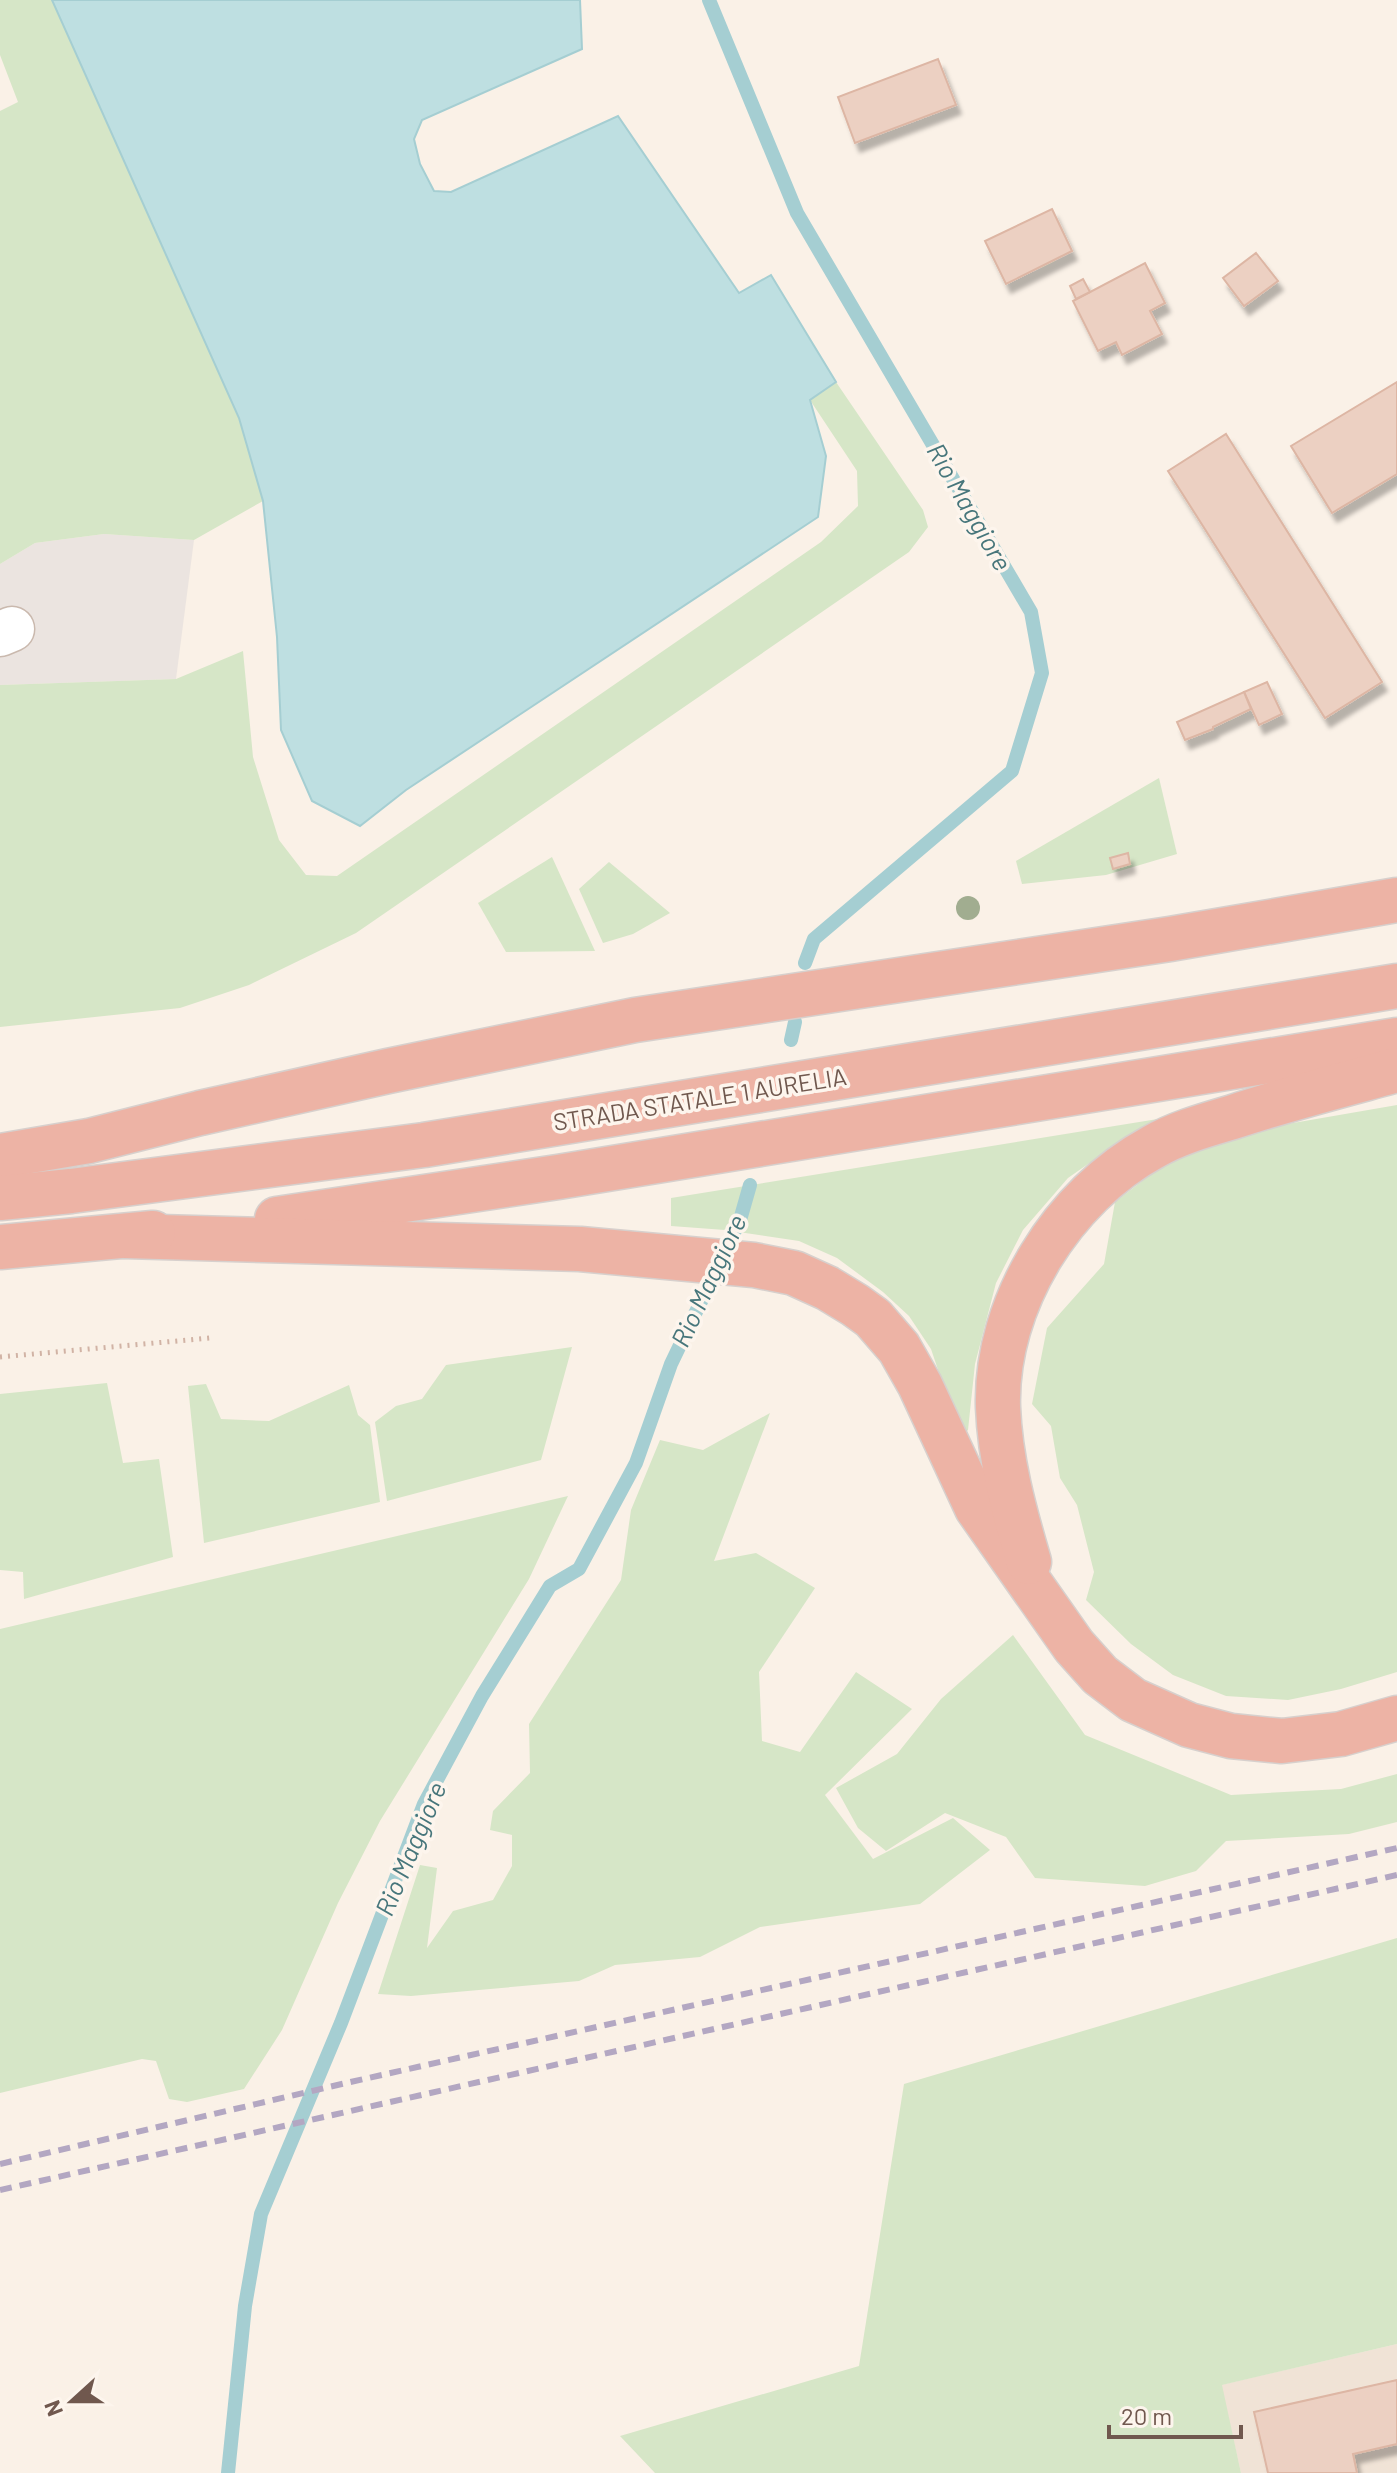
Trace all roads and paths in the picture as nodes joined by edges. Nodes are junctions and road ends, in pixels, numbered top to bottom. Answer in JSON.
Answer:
{"nodes":[{"id":1,"x":1397,"y":900,"type":"edge"},
{"id":2,"x":1397,"y":986,"type":"edge"},
{"id":3,"x":1397,"y":1040,"type":"edge"},
{"id":4,"x":1397,"y":1070,"type":"edge"},
{"id":5,"x":0,"y":1156,"type":"edge"},
{"id":6,"x":0,"y":1198,"type":"edge"},
{"id":7,"x":125,"y":1236,"type":"junction"},
{"id":8,"x":0,"y":1247,"type":"edge"},
{"id":9,"x":210,"y":1338,"type":"dead end"},
{"id":10,"x":0,"y":1357,"type":"edge"},
{"id":11,"x":1038,"y":1595,"type":"junction"},
{"id":12,"x":1397,"y":1718,"type":"edge"}],
"edges":[{"from":1,"to":5,"type":"highway"},
{"from":2,"to":6,"type":"highway","name":"STRADA STATALE 1 AURELIA"},
{"from":3,"to":7,"type":"highway"},
{"from":4,"to":11,"type":"highway"},
{"from":7,"to":8,"type":"highway"},
{"from":7,"to":11,"type":"highway"},
{"from":9,"to":10,"type":"path"},
{"from":11,"to":12,"type":"highway"}]}
